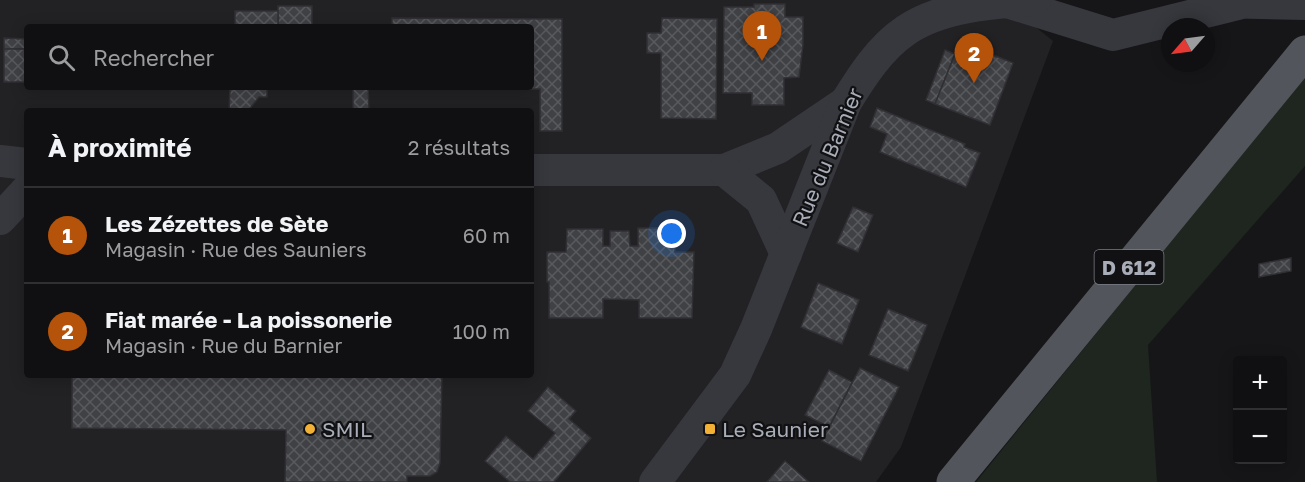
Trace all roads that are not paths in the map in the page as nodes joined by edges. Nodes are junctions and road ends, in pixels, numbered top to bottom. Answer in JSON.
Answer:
{"nodes":[{"id":1,"x":1188,"y":0,"type":"edge"},
{"id":2,"x":1021,"y":1,"type":"edge"},
{"id":3,"x":1238,"y":4,"type":"junction"},
{"id":4,"x":1305,"y":4,"type":"edge"},
{"id":5,"x":1086,"y":13,"type":"edge"},
{"id":6,"x":1305,"y":52,"type":"edge"},
{"id":7,"x":846,"y":102,"type":"junction"},
{"id":8,"x":0,"y":161,"type":"edge"},
{"id":9,"x":24,"y":164,"type":"edge"},
{"id":10,"x":534,"y":170,"type":"edge"},
{"id":11,"x":724,"y":170,"type":"junction"},
{"id":12,"x":24,"y":193,"type":"edge"},
{"id":13,"x":0,"y":219,"type":"edge"},
{"id":14,"x":786,"y":254,"type":"junction"},
{"id":15,"x":655,"y":482,"type":"edge"},
{"id":16,"x":953,"y":482,"type":"edge"}],
"edges":[{"from":1,"to":3,"type":"street","name":"Rue du Barnier"},
{"from":2,"to":5,"type":"street","name":"Rue du Barnier"},
{"from":2,"to":7,"type":"street","name":"Rue du Barnier"},
{"from":3,"to":4,"type":"street","name":"Rue du Barnier"},
{"from":3,"to":5,"type":"street","name":"Rue du Barnier"},
{"from":6,"to":16,"type":"main road","number":"D 612"},
{"from":7,"to":11,"type":"street"},
{"from":7,"to":14,"type":"street","name":"Rue du Barnier"},
{"from":8,"to":9,"type":"street"},
{"from":10,"to":11,"type":"street"},
{"from":11,"to":14,"type":"street"},
{"from":12,"to":13,"type":"street"},
{"from":14,"to":15,"type":"street","name":"Rue du Barnier"}]}
